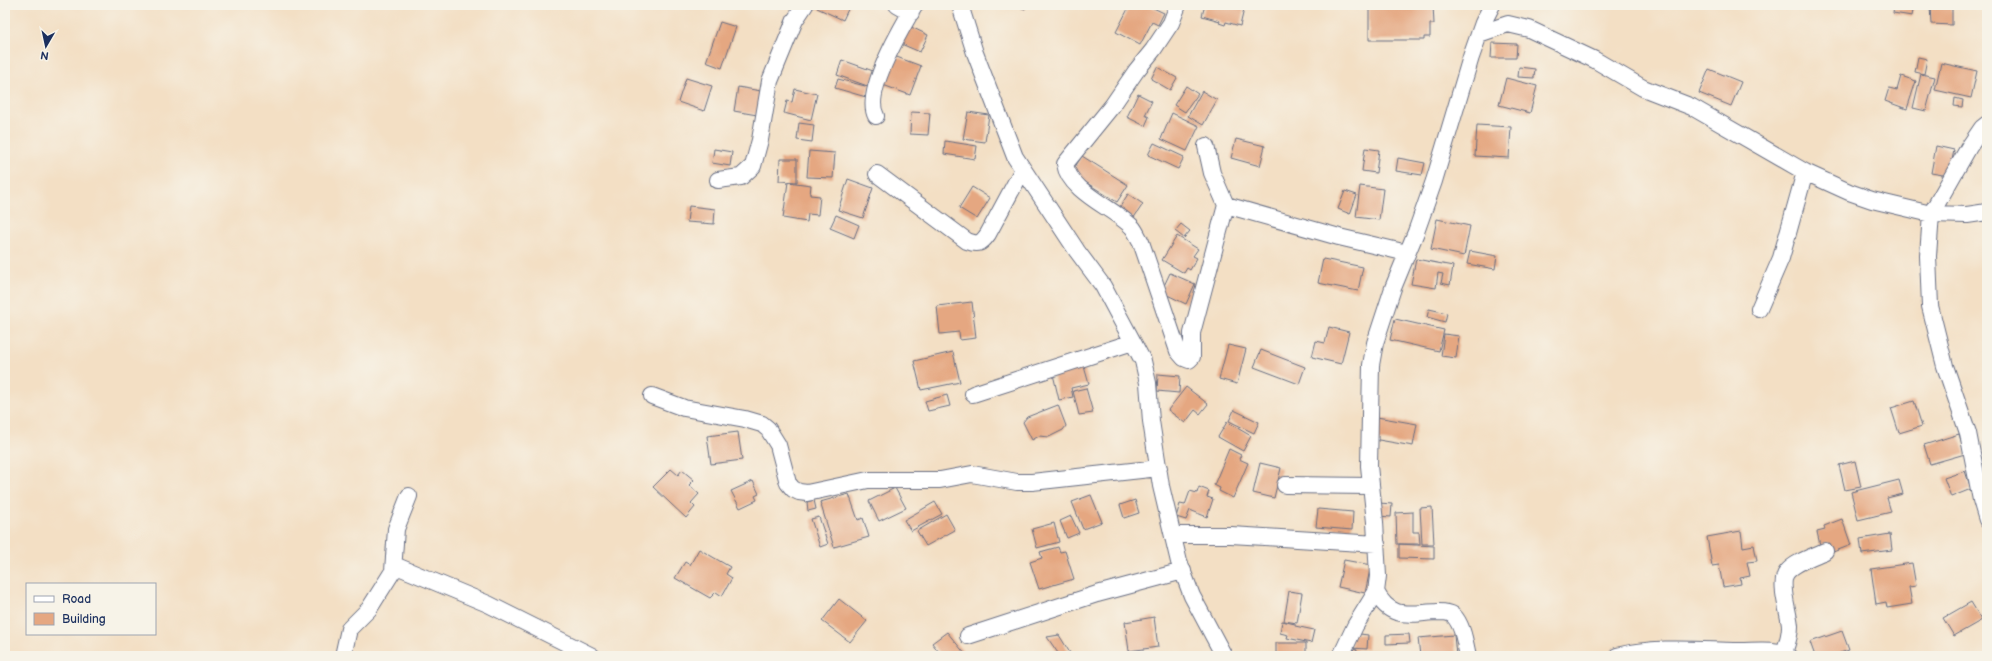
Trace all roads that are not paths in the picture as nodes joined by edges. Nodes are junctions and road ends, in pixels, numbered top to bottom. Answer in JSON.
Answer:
{"nodes":[{"id":1,"x":805,"y":5,"type":"edge"},
{"id":2,"x":897,"y":5,"type":"edge"},
{"id":3,"x":960,"y":5,"type":"edge"},
{"id":4,"x":1178,"y":5,"type":"edge"},
{"id":5,"x":1492,"y":5,"type":"edge"},
{"id":6,"x":913,"y":9,"type":"edge"},
{"id":7,"x":1479,"y":34,"type":"junction"},
{"id":8,"x":876,"y":116,"type":"dead end"},
{"id":9,"x":1987,"y":124,"type":"edge"},
{"id":10,"x":1206,"y":146,"type":"dead end"},
{"id":11,"x":1023,"y":169,"type":"junction"},
{"id":12,"x":1805,"y":172,"type":"junction"},
{"id":13,"x":876,"y":174,"type":"dead end"},
{"id":14,"x":718,"y":180,"type":"dead end"},
{"id":15,"x":1226,"y":205,"type":"junction"},
{"id":16,"x":1987,"y":212,"type":"edge"},
{"id":17,"x":1931,"y":214,"type":"junction"},
{"id":18,"x":1407,"y":253,"type":"junction"},
{"id":19,"x":1759,"y":309,"type":"dead end"},
{"id":20,"x":1133,"y":342,"type":"junction"},
{"id":21,"x":972,"y":394,"type":"dead end"},
{"id":22,"x":652,"y":396,"type":"dead end"},
{"id":23,"x":1158,"y":468,"type":"junction"},
{"id":24,"x":1285,"y":485,"type":"dead end"},
{"id":25,"x":1371,"y":486,"type":"junction"},
{"id":26,"x":409,"y":496,"type":"dead end"},
{"id":27,"x":1987,"y":520,"type":"edge"},
{"id":28,"x":1173,"y":535,"type":"junction"},
{"id":29,"x":1377,"y":544,"type":"junction"},
{"id":30,"x":1825,"y":551,"type":"dead end"},
{"id":31,"x":393,"y":571,"type":"junction"},
{"id":32,"x":1183,"y":571,"type":"junction"},
{"id":33,"x":1376,"y":592,"type":"junction"},
{"id":34,"x":968,"y":636,"type":"dead end"},
{"id":35,"x":1786,"y":655,"type":"edge"},
{"id":36,"x":343,"y":656,"type":"edge"},
{"id":37,"x":592,"y":656,"type":"edge"},
{"id":38,"x":1224,"y":656,"type":"edge"},
{"id":39,"x":1341,"y":656,"type":"edge"},
{"id":40,"x":1468,"y":656,"type":"edge"},
{"id":41,"x":1617,"y":656,"type":"edge"}],
"edges":[{"from":1,"to":14,"type":"street"},
{"from":2,"to":6,"type":"street"},
{"from":3,"to":11,"type":"street"},
{"from":4,"to":15,"type":"street"},
{"from":5,"to":7,"type":"street"},
{"from":6,"to":8,"type":"street"},
{"from":7,"to":12,"type":"street"},
{"from":7,"to":18,"type":"street"},
{"from":9,"to":17,"type":"street"},
{"from":10,"to":15,"type":"street"},
{"from":11,"to":13,"type":"street"},
{"from":11,"to":20,"type":"street"},
{"from":12,"to":17,"type":"street"},
{"from":12,"to":19,"type":"street"},
{"from":15,"to":18,"type":"street"},
{"from":16,"to":17,"type":"street"},
{"from":17,"to":27,"type":"street"},
{"from":18,"to":25,"type":"street"},
{"from":20,"to":21,"type":"street"},
{"from":20,"to":23,"type":"street"},
{"from":22,"to":23,"type":"street"},
{"from":23,"to":28,"type":"street"},
{"from":24,"to":25,"type":"street"},
{"from":25,"to":29,"type":"street"},
{"from":26,"to":31,"type":"street"},
{"from":28,"to":29,"type":"street"},
{"from":28,"to":32,"type":"street"},
{"from":29,"to":33,"type":"street"},
{"from":30,"to":35,"type":"street"},
{"from":31,"to":36,"type":"street"},
{"from":31,"to":37,"type":"street"},
{"from":32,"to":34,"type":"street"},
{"from":32,"to":38,"type":"street"},
{"from":33,"to":39,"type":"street"},
{"from":33,"to":40,"type":"street"},
{"from":35,"to":41,"type":"street"}]}
